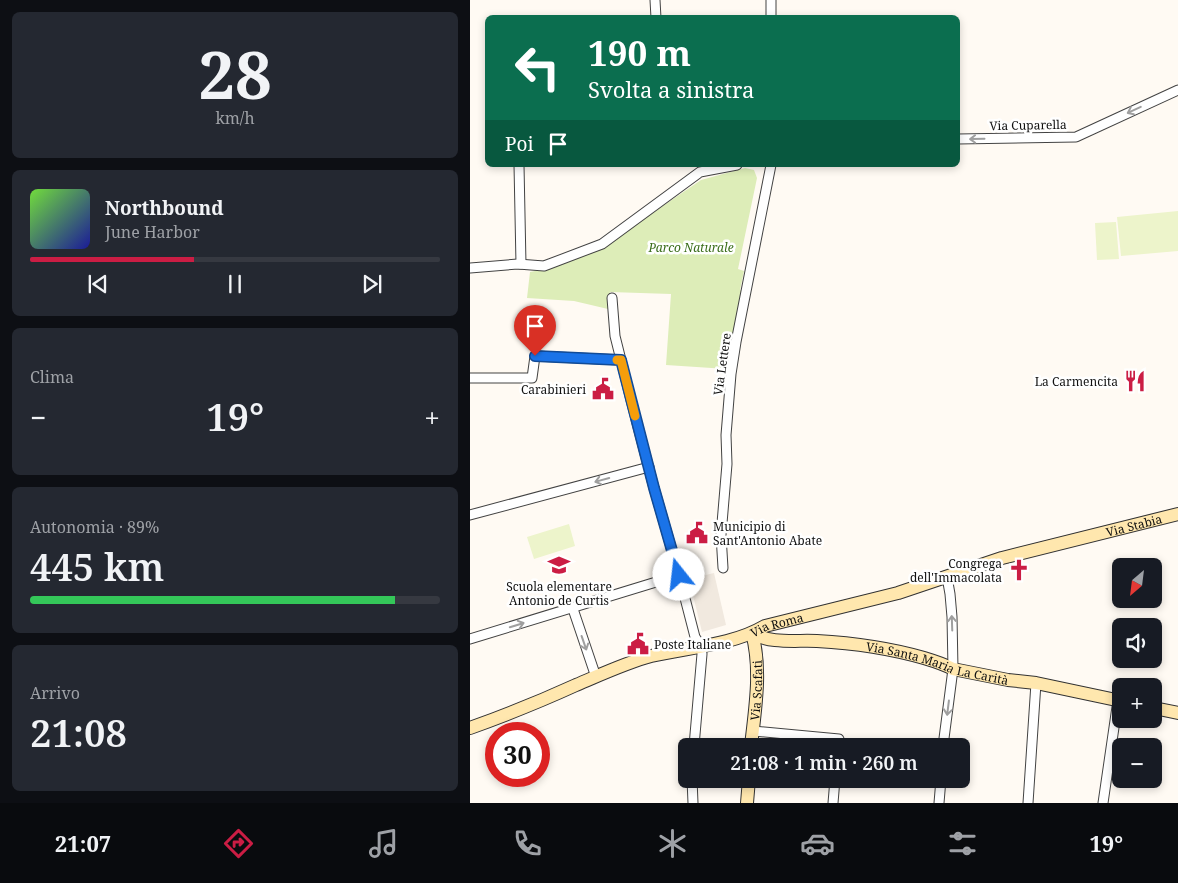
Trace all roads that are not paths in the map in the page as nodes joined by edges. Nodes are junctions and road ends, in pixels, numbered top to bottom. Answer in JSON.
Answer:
{"nodes":[{"id":1,"x":655,"y":0,"type":"edge"},
{"id":2,"x":771,"y":0,"type":"edge"},
{"id":3,"x":656,"y":15,"type":"edge"},
{"id":4,"x":771,"y":15,"type":"edge"},
{"id":5,"x":1178,"y":90,"type":"edge"},
{"id":6,"x":960,"y":139,"type":"edge"},
{"id":7,"x":519,"y":167,"type":"edge"},
{"id":8,"x":726,"y":167,"type":"edge"},
{"id":9,"x":771,"y":167,"type":"edge"},
{"id":10,"x":521,"y":264,"type":"junction"},
{"id":11,"x":470,"y":268,"type":"edge"},
{"id":12,"x":612,"y":298,"type":"dead end"},
{"id":13,"x":621,"y":360,"type":"junction"},
{"id":14,"x":470,"y":378,"type":"edge"},
{"id":15,"x":649,"y":467,"type":"junction"},
{"id":16,"x":1178,"y":514,"type":"edge"},
{"id":17,"x":470,"y":515,"type":"edge"},
{"id":18,"x":1090,"y":536,"type":"joint"},
{"id":19,"x":723,"y":568,"type":"dead end"},
{"id":20,"x":679,"y":575,"type":"junction"},
{"id":21,"x":947,"y":577,"type":"junction"},
{"id":22,"x":573,"y":609,"type":"junction"},
{"id":23,"x":752,"y":633,"type":"junction"},
{"id":24,"x":470,"y":640,"type":"edge"},
{"id":25,"x":701,"y":646,"type":"junction"},
{"id":26,"x":953,"y":669,"type":"junction"},
{"id":27,"x":596,"y":677,"type":"junction"},
{"id":28,"x":1036,"y":683,"type":"junction"},
{"id":29,"x":1112,"y":699,"type":"edge"},
{"id":30,"x":1162,"y":710,"type":"edge"},
{"id":31,"x":1178,"y":713,"type":"edge"},
{"id":32,"x":470,"y":728,"type":"edge"},
{"id":33,"x":1116,"y":728,"type":"edge"},
{"id":34,"x":753,"y":731,"type":"junction"},
{"id":35,"x":695,"y":738,"type":"edge"},
{"id":36,"x":752,"y":738,"type":"edge"},
{"id":37,"x":827,"y":738,"type":"edge"},
{"id":38,"x":944,"y":738,"type":"edge"},
{"id":39,"x":692,"y":788,"type":"edge"},
{"id":40,"x":748,"y":788,"type":"edge"},
{"id":41,"x":834,"y":788,"type":"edge"},
{"id":42,"x":940,"y":788,"type":"edge"},
{"id":43,"x":693,"y":803,"type":"edge"},
{"id":44,"x":747,"y":803,"type":"edge"},
{"id":45,"x":833,"y":803,"type":"edge"},
{"id":46,"x":939,"y":803,"type":"edge"},
{"id":47,"x":1028,"y":803,"type":"edge"},
{"id":48,"x":1103,"y":803,"type":"edge"}],
"edges":[{"from":1,"to":3,"type":"street"},
{"from":2,"to":4,"type":"street"},
{"from":5,"to":6,"type":"street","name":"Via Cuparella","one_way":true},
{"from":7,"to":10,"type":"street"},
{"from":8,"to":10,"type":"street"},
{"from":9,"to":19,"type":"street","name":"Via Lettere"},
{"from":10,"to":11,"type":"street"},
{"from":12,"to":13,"type":"street"},
{"from":13,"to":14,"type":"street"},
{"from":13,"to":15,"type":"street"},
{"from":15,"to":17,"type":"street","one_way":true},
{"from":15,"to":20,"type":"street"},
{"from":16,"to":18,"type":"main road","name":"Via Stabia"},
{"from":18,"to":21,"type":"main road","name":"Via Roma"},
{"from":20,"to":22,"type":"street"},
{"from":20,"to":25,"type":"street"},
{"from":21,"to":23,"type":"main road","name":"Via Roma"},
{"from":26,"to":21,"type":"street","one_way":true},
{"from":24,"to":22,"type":"street","one_way":true},
{"from":22,"to":27,"type":"street","one_way":true},
{"from":23,"to":25,"type":"main road","name":"Via Roma"},
{"from":23,"to":26,"type":"main road","name":"Via Santa Maria La Carità"},
{"from":23,"to":34,"type":"main road","name":"Via Scafati"},
{"from":25,"to":27,"type":"main road","name":"Via Roma"},
{"from":25,"to":35,"type":"street"},
{"from":26,"to":28,"type":"main road","name":"Via Santa Maria La Carità"},
{"from":26,"to":38,"type":"street","one_way":true},
{"from":27,"to":32,"type":"main road","name":"Via Roma"},
{"from":28,"to":29,"type":"main road","name":"Via Santa Maria La Carità"},
{"from":28,"to":47,"type":"street"},
{"from":30,"to":31,"type":"main road"},
{"from":33,"to":48,"type":"street"},
{"from":34,"to":36,"type":"main road","name":"Via Scafati"},
{"from":34,"to":37,"type":"street"},
{"from":39,"to":43,"type":"street"},
{"from":40,"to":44,"type":"main road"},
{"from":41,"to":45,"type":"street"},
{"from":42,"to":46,"type":"street"}]}
